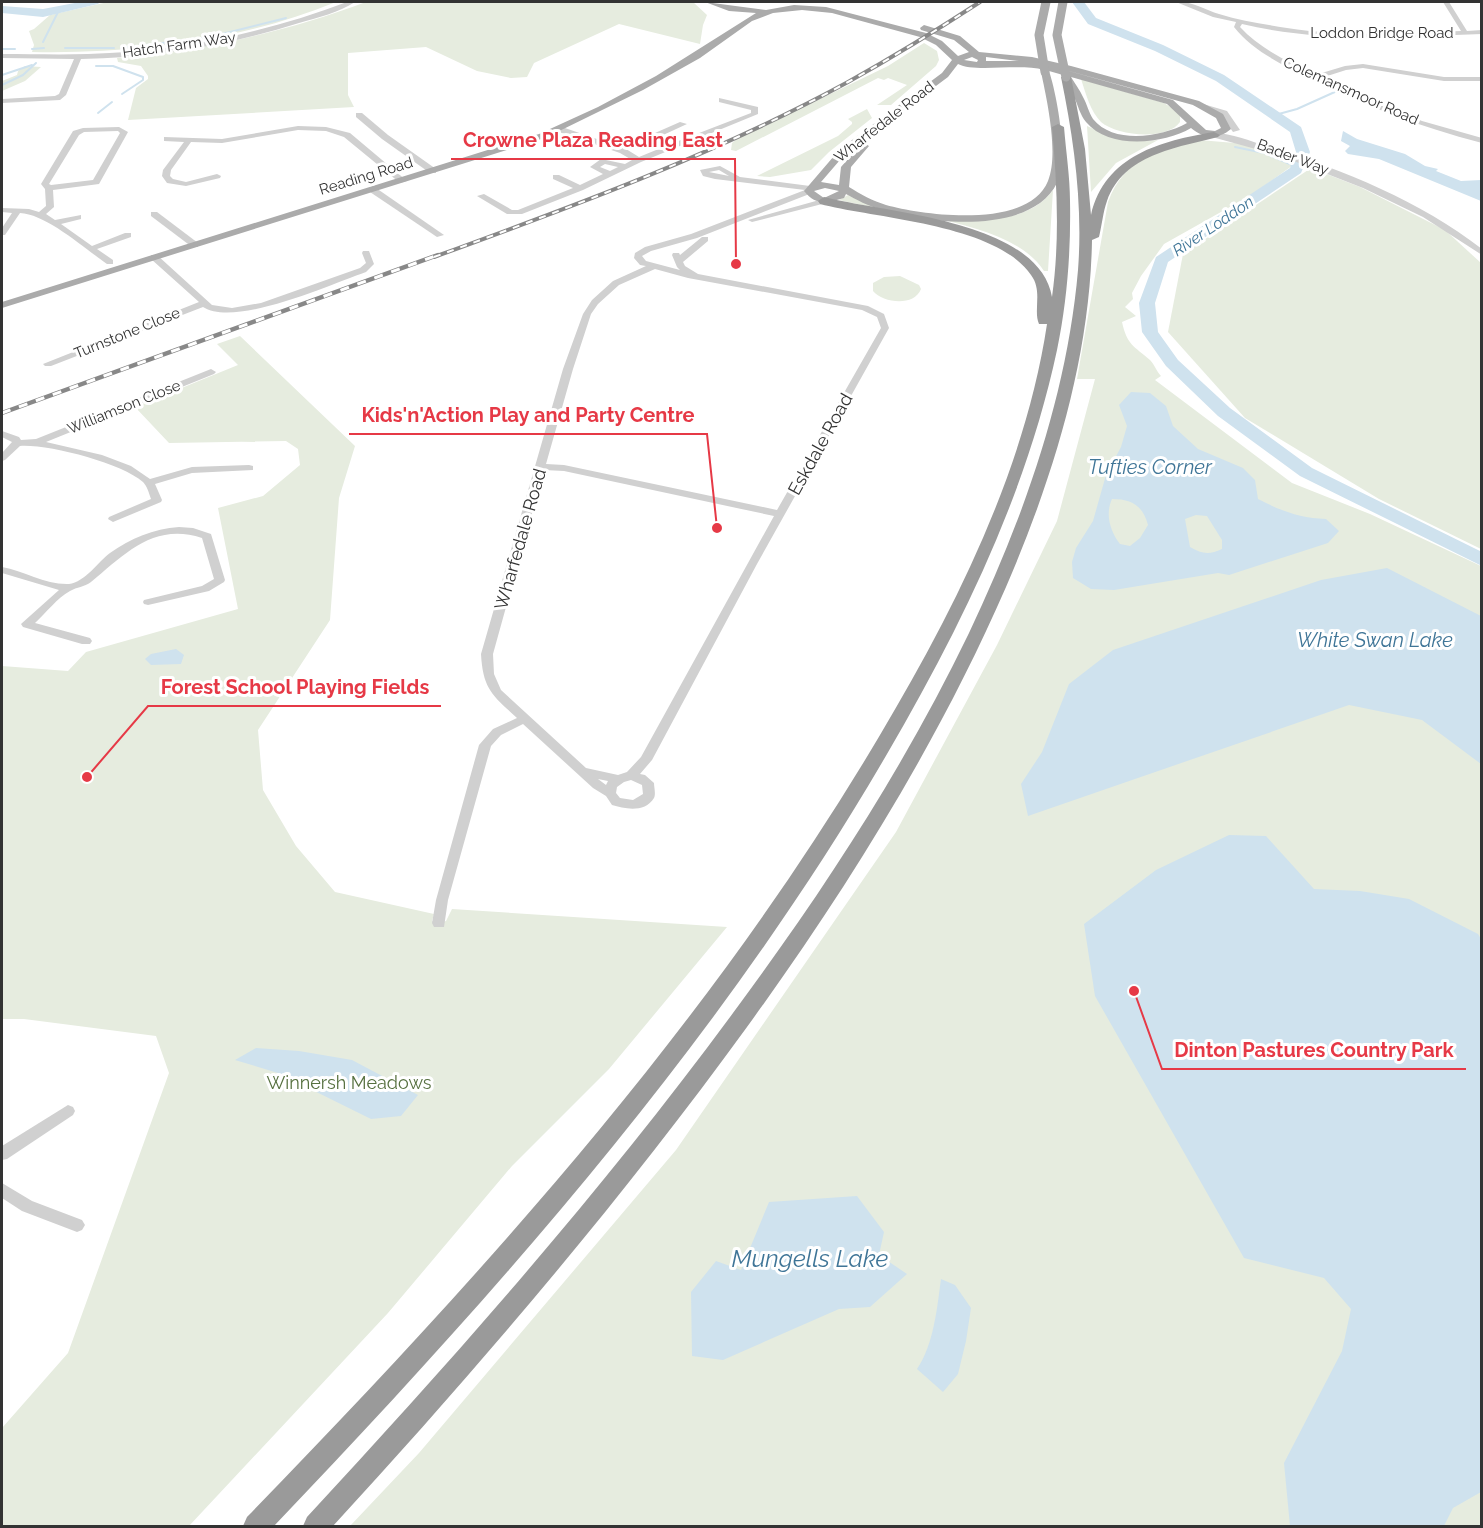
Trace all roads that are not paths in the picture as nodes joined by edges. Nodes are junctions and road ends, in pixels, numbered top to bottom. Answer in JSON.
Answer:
{"nodes":[{"id":1,"x":352,"y":2,"type":"edge"},
{"id":2,"x":710,"y":2,"type":"edge"},
{"id":3,"x":793,"y":2,"type":"edge"},
{"id":4,"x":823,"y":2,"type":"edge"},
{"id":5,"x":1046,"y":2,"type":"edge"},
{"id":6,"x":1063,"y":2,"type":"edge"},
{"id":7,"x":1179,"y":2,"type":"edge"},
{"id":8,"x":1446,"y":2,"type":"edge"},
{"id":9,"x":832,"y":5,"type":"edge"},
{"id":10,"x":721,"y":7,"type":"junction"},
{"id":11,"x":772,"y":10,"type":"junction"},
{"id":12,"x":1240,"y":22,"type":"junction"},
{"id":13,"x":1465,"y":32,"type":"junction"},
{"id":14,"x":1482,"y":32,"type":"edge"},
{"id":15,"x":722,"y":36,"type":"junction"},
{"id":16,"x":957,"y":38,"type":"junction"},
{"id":17,"x":949,"y":52,"type":"junction"},
{"id":18,"x":977,"y":54,"type":"junction"},
{"id":19,"x":988,"y":55,"type":"junction"},
{"id":20,"x":2,"y":56,"type":"edge"},
{"id":21,"x":78,"y":57,"type":"junction"},
{"id":22,"x":957,"y":60,"type":"junction"},
{"id":23,"x":979,"y":65,"type":"junction"},
{"id":24,"x":1066,"y":77,"type":"junction"},
{"id":25,"x":1317,"y":77,"type":"junction"},
{"id":26,"x":1482,"y":79,"type":"edge"},
{"id":27,"x":928,"y":85,"type":"junction"},
{"id":28,"x":722,"y":100,"type":"dead end"},
{"id":29,"x":2,"y":101,"type":"edge"},
{"id":30,"x":1196,"y":103,"type":"junction"},
{"id":31,"x":359,"y":115,"type":"dead end"},
{"id":32,"x":719,"y":115,"type":"dead end"},
{"id":33,"x":730,"y":123,"type":"junction"},
{"id":34,"x":1225,"y":123,"type":"junction"},
{"id":35,"x":683,"y":124,"type":"dead end"},
{"id":36,"x":1191,"y":124,"type":"junction"},
{"id":37,"x":1058,"y":127,"type":"junction"},
{"id":38,"x":559,"y":129,"type":"junction"},
{"id":39,"x":1236,"y":129,"type":"junction"},
{"id":40,"x":1215,"y":135,"type":"junction"},
{"id":41,"x":167,"y":139,"type":"dead end"},
{"id":42,"x":188,"y":141,"type":"junction"},
{"id":43,"x":1249,"y":141,"type":"junction"},
{"id":44,"x":1482,"y":141,"type":"edge"},
{"id":45,"x":667,"y":148,"type":"junction"},
{"id":46,"x":638,"y":160,"type":"junction"},
{"id":47,"x":625,"y":166,"type":"junction"},
{"id":48,"x":433,"y":171,"type":"junction"},
{"id":49,"x":608,"y":173,"type":"junction"},
{"id":50,"x":218,"y":176,"type":"dead end"},
{"id":51,"x":556,"y":177,"type":"dead end"},
{"id":52,"x":740,"y":178,"type":"dead end"},
{"id":53,"x":403,"y":181,"type":"junction"},
{"id":54,"x":49,"y":188,"type":"junction"},
{"id":55,"x":580,"y":188,"type":"junction"},
{"id":56,"x":811,"y":188,"type":"junction"},
{"id":57,"x":844,"y":188,"type":"junction"},
{"id":58,"x":373,"y":190,"type":"junction"},
{"id":59,"x":481,"y":196,"type":"dead end"},
{"id":60,"x":824,"y":201,"type":"junction"},
{"id":61,"x":2,"y":210,"type":"edge"},
{"id":62,"x":16,"y":211,"type":"junction"},
{"id":63,"x":41,"y":214,"type":"junction"},
{"id":64,"x":154,"y":214,"type":"dead end"},
{"id":65,"x":78,"y":217,"type":"dead end"},
{"id":66,"x":54,"y":223,"type":"junction"},
{"id":67,"x":2,"y":233,"type":"edge"},
{"id":68,"x":129,"y":235,"type":"dead end"},
{"id":69,"x":440,"y":235,"type":"dead end"},
{"id":70,"x":195,"y":245,"type":"junction"},
{"id":71,"x":93,"y":248,"type":"junction"},
{"id":72,"x":653,"y":248,"type":"junction"},
{"id":73,"x":366,"y":253,"type":"dead end"},
{"id":74,"x":1482,"y":253,"type":"edge"},
{"id":75,"x":154,"y":257,"type":"junction"},
{"id":76,"x":677,"y":257,"type":"junction"},
{"id":77,"x":110,"y":262,"type":"dead end"},
{"id":78,"x":633,"y":263,"type":"junction"},
{"id":79,"x":655,"y":266,"type":"junction"},
{"id":80,"x":1084,"y":267,"type":"junction"},
{"id":81,"x":695,"y":276,"type":"junction"},
{"id":82,"x":293,"y":282,"type":"dead end"},
{"id":83,"x":616,"y":283,"type":"junction"},
{"id":84,"x":302,"y":290,"type":"junction"},
{"id":85,"x":205,"y":303,"type":"junction"},
{"id":86,"x":2,"y":305,"type":"edge"},
{"id":87,"x":48,"y":364,"type":"dead end"},
{"id":88,"x":211,"y":372,"type":"dead end"},
{"id":89,"x":1037,"y":397,"type":"junction"},
{"id":90,"x":2,"y":434,"type":"edge"},
{"id":91,"x":37,"y":442,"type":"junction"},
{"id":92,"x":17,"y":443,"type":"junction"},
{"id":93,"x":2,"y":458,"type":"edge"},
{"id":94,"x":541,"y":467,"type":"junction"},
{"id":95,"x":249,"y":468,"type":"dead end"},
{"id":96,"x":149,"y":482,"type":"junction"},
{"id":97,"x":780,"y":514,"type":"junction"},
{"id":98,"x":113,"y":519,"type":"dead end"},
{"id":99,"x":2,"y":570,"type":"edge"},
{"id":100,"x":67,"y":588,"type":"junction"},
{"id":101,"x":148,"y":602,"type":"dead end"},
{"id":102,"x":86,"y":641,"type":"dead end"},
{"id":103,"x":524,"y":719,"type":"junction"},
{"id":104,"x":646,"y":760,"type":"junction"},
{"id":105,"x":584,"y":772,"type":"junction"},
{"id":106,"x":625,"y":778,"type":"junction"},
{"id":107,"x":648,"y":783,"type":"junction"},
{"id":108,"x":610,"y":794,"type":"junction"},
{"id":109,"x":439,"y":923,"type":"dead end"},
{"id":110,"x":68,"y":1112,"type":"dead end"},
{"id":111,"x":2,"y":1154,"type":"edge"},
{"id":112,"x":2,"y":1191,"type":"edge"},
{"id":113,"x":77,"y":1225,"type":"dead end"},
{"id":114,"x":256,"y":1527,"type":"edge"},
{"id":115,"x":316,"y":1527,"type":"edge"}],
"edges":[{"from":1,"to":21,"type":"street","name":"Hatch Farm Way"},
{"from":2,"to":10,"type":"main road"},
{"from":3,"to":9,"type":"main road"},
{"from":3,"to":11,"type":"main road","name":"Reading Road"},
{"from":4,"to":9,"type":"main road"},
{"from":5,"to":37,"type":"main road","bridge":true},
{"from":6,"to":24,"type":"main road","bridge":true},
{"from":7,"to":12,"type":"street","name":"Loddon Bridge Road"},
{"from":8,"to":13,"type":"street"},
{"from":9,"to":11,"type":"main road"},
{"from":9,"to":16,"type":"main road"},
{"from":9,"to":17,"type":"main road"},
{"from":10,"to":11,"type":"main road"},
{"from":10,"to":15,"type":"main road"},
{"from":11,"to":15,"type":"main road","name":"Reading Road"},
{"from":12,"to":13,"type":"street","name":"Loddon Bridge Road"},
{"from":12,"to":25,"type":"street","name":"Colemansmoor Road"},
{"from":13,"to":14,"type":"street","name":"Loddon Bridge Road"},
{"from":15,"to":38,"type":"main road","name":"Reading Road"},
{"from":16,"to":18,"type":"main road"},
{"from":16,"to":19,"type":"main road"},
{"from":17,"to":22,"type":"main road"},
{"from":17,"to":27,"type":"main road"},
{"from":18,"to":19,"type":"main road"},
{"from":18,"to":22,"type":"main road"},
{"from":18,"to":23,"type":"main road"},
{"from":19,"to":30,"type":"main road"},
{"from":20,"to":21,"type":"street","name":"Hatch Farm Way"},
{"from":21,"to":29,"type":"street"},
{"from":22,"to":23,"type":"main road"},
{"from":22,"to":27,"type":"main road","name":"Wharfedale Road"},
{"from":23,"to":36,"type":"main road"},
{"from":23,"to":57,"type":"main road","name":"Wharfedale Road"},
{"from":24,"to":36,"type":"main road"},
{"from":24,"to":80,"type":"highway"},
{"from":25,"to":26,"type":"street"},
{"from":25,"to":44,"type":"street","name":"Colemansmoor Road"},
{"from":27,"to":56,"type":"main road","name":"Wharfedale Road"},
{"from":28,"to":33,"type":"street"},
{"from":30,"to":34,"type":"main road"},
{"from":30,"to":39,"type":"street"},
{"from":31,"to":48,"type":"street"},
{"from":32,"to":33,"type":"street"},
{"from":33,"to":45,"type":"street"},
{"from":34,"to":36,"type":"main road"},
{"from":34,"to":39,"type":"street","name":"Bader Way"},
{"from":34,"to":40,"type":"main road"},
{"from":35,"to":45,"type":"street"},
{"from":36,"to":40,"type":"main road"},
{"from":37,"to":57,"type":"main road"},
{"from":37,"to":89,"type":"highway"},
{"from":38,"to":46,"type":"street"},
{"from":38,"to":48,"type":"main road","name":"Reading Road"},
{"from":39,"to":43,"type":"street","name":"Bader Way"},
{"from":40,"to":43,"type":"street","name":"Bader Way"},
{"from":40,"to":80,"type":"highway"},
{"from":41,"to":42,"type":"street"},
{"from":42,"to":50,"type":"street"},
{"from":42,"to":53,"type":"street"},
{"from":43,"to":74,"type":"street","name":"Bader Way"},
{"from":45,"to":46,"type":"street"},
{"from":46,"to":47,"type":"street"},
{"from":47,"to":49,"type":"street"},
{"from":47,"to":49,"type":"street"},
{"from":48,"to":53,"type":"main road","name":"Reading Road"},
{"from":49,"to":55,"type":"street"},
{"from":51,"to":55,"type":"street"},
{"from":52,"to":56,"type":"street"},
{"from":53,"to":58,"type":"main road","name":"Reading Road"},
{"from":54,"to":54,"type":"street"},
{"from":54,"to":63,"type":"street"},
{"from":55,"to":59,"type":"street"},
{"from":56,"to":57,"type":"main road"},
{"from":56,"to":60,"type":"main road"},
{"from":56,"to":72,"type":"street"},
{"from":57,"to":60,"type":"main road"},
{"from":58,"to":69,"type":"street"},
{"from":58,"to":70,"type":"main road","name":"Reading Road"},
{"from":60,"to":76,"type":"street"},
{"from":60,"to":89,"type":"highway"},
{"from":61,"to":62,"type":"street"},
{"from":62,"to":63,"type":"street"},
{"from":62,"to":67,"type":"street"},
{"from":63,"to":66,"type":"street"},
{"from":64,"to":70,"type":"street"},
{"from":65,"to":66,"type":"street"},
{"from":66,"to":71,"type":"street"},
{"from":68,"to":71,"type":"street"},
{"from":70,"to":75,"type":"main road","name":"Reading Road"},
{"from":71,"to":77,"type":"street"},
{"from":72,"to":76,"type":"street"},
{"from":72,"to":78,"type":"street","name":"Wharfedale Road"},
{"from":73,"to":84,"type":"street"},
{"from":75,"to":85,"type":"street"},
{"from":75,"to":86,"type":"main road","name":"Reading Road"},
{"from":76,"to":79,"type":"street","name":"Wharfedale Road"},
{"from":76,"to":81,"type":"street"},
{"from":78,"to":79,"type":"street"},
{"from":78,"to":83,"type":"street","name":"Wharfedale Road"},
{"from":79,"to":81,"type":"street"},
{"from":79,"to":83,"type":"street","name":"Wharfedale Road"},
{"from":80,"to":115,"type":"highway"},
{"from":81,"to":97,"type":"street","name":"Eskdale Road"},
{"from":82,"to":84,"type":"street"},
{"from":83,"to":94,"type":"street","name":"Wharfedale Road"},
{"from":84,"to":85,"type":"street"},
{"from":85,"to":87,"type":"street","name":"Turnstone Close"},
{"from":88,"to":91,"type":"street","name":"Williamson Close"},
{"from":89,"to":114,"type":"highway"},
{"from":90,"to":92,"type":"street"},
{"from":91,"to":92,"type":"street"},
{"from":91,"to":96,"type":"street"},
{"from":92,"to":93,"type":"street"},
{"from":94,"to":97,"type":"street"},
{"from":94,"to":103,"type":"street","name":"Wharfedale Road"},
{"from":95,"to":96,"type":"street"},
{"from":96,"to":98,"type":"street"},
{"from":97,"to":104,"type":"street","name":"Eskdale Road"},
{"from":99,"to":100,"type":"street"},
{"from":100,"to":101,"type":"street"},
{"from":100,"to":102,"type":"street"},
{"from":103,"to":105,"type":"street","name":"Wharfedale Road"},
{"from":103,"to":109,"type":"street"},
{"from":104,"to":106,"type":"street","name":"Eskdale Road"},
{"from":104,"to":107,"type":"street"},
{"from":105,"to":106,"type":"street"},
{"from":105,"to":108,"type":"street","name":"Wharfedale Road"},
{"from":106,"to":107,"type":"street"},
{"from":106,"to":108,"type":"street"},
{"from":107,"to":108,"type":"street"},
{"from":110,"to":111,"type":"street"},
{"from":112,"to":113,"type":"street"}]}
